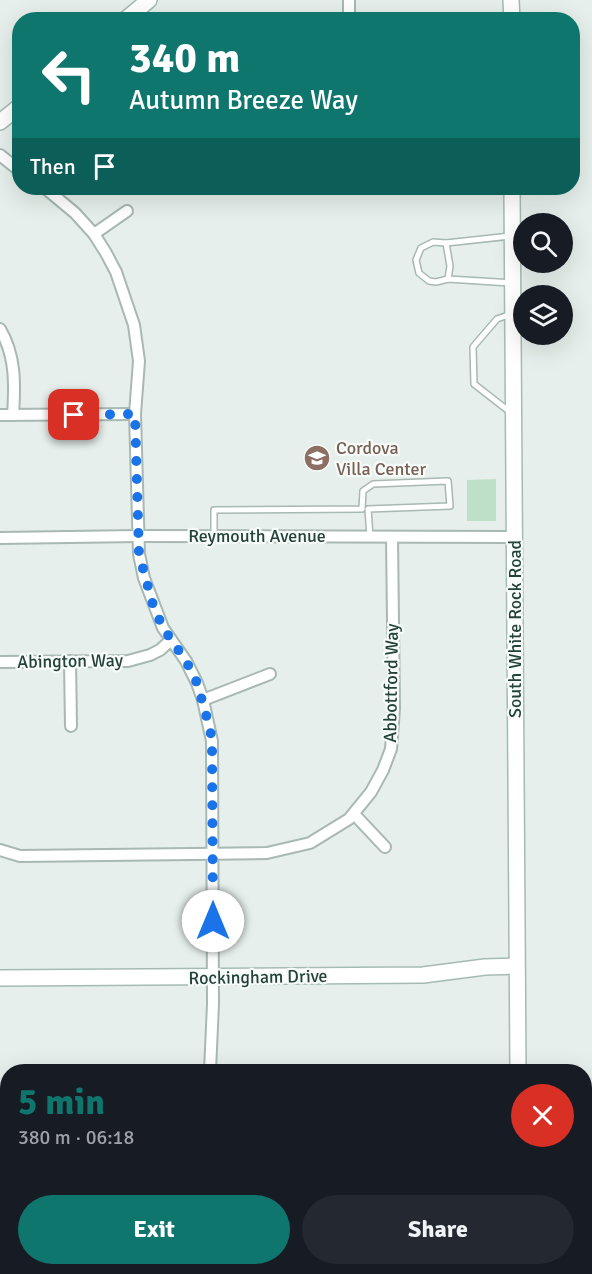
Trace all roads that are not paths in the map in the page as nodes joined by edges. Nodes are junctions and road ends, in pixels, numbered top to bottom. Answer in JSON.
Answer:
{"nodes":[{"id":1,"x":149,"y":0,"type":"edge"},
{"id":2,"x":135,"y":12,"type":"edge"},
{"id":3,"x":12,"y":112,"type":"edge"},
{"id":4,"x":0,"y":122,"type":"edge"},
{"id":5,"x":0,"y":155,"type":"edge"},
{"id":6,"x":12,"y":165,"type":"edge"},
{"id":7,"x":53,"y":195,"type":"edge"},
{"id":8,"x":512,"y":195,"type":"edge"},
{"id":9,"x":127,"y":211,"type":"dead end"},
{"id":10,"x":94,"y":234,"type":"junction"},
{"id":11,"x":512,"y":236,"type":"junction"},
{"id":12,"x":446,"y":243,"type":"junction"},
{"id":13,"x":448,"y":279,"type":"junction"},
{"id":14,"x":513,"y":283,"type":"joint"},
{"id":15,"x":513,"y":313,"type":"edge"},
{"id":16,"x":0,"y":328,"type":"edge"},
{"id":17,"x":513,"y":345,"type":"edge"},
{"id":18,"x":135,"y":414,"type":"junction"},
{"id":19,"x":513,"y":414,"type":"junction"},
{"id":20,"x":0,"y":415,"type":"edge"},
{"id":21,"x":13,"y":415,"type":"junction"},
{"id":22,"x":365,"y":509,"type":"junction"},
{"id":23,"x":138,"y":536,"type":"junction"},
{"id":24,"x":214,"y":536,"type":"junction"},
{"id":25,"x":370,"y":537,"type":"junction"},
{"id":26,"x":392,"y":537,"type":"junction"},
{"id":27,"x":514,"y":537,"type":"junction"},
{"id":28,"x":0,"y":538,"type":"edge"},
{"id":29,"x":171,"y":640,"type":"junction"},
{"id":30,"x":70,"y":661,"type":"junction"},
{"id":31,"x":0,"y":662,"type":"edge"},
{"id":32,"x":270,"y":674,"type":"dead end"},
{"id":33,"x":203,"y":700,"type":"junction"},
{"id":34,"x":71,"y":726,"type":"dead end"},
{"id":35,"x":354,"y":814,"type":"junction"},
{"id":36,"x":385,"y":847,"type":"dead end"},
{"id":37,"x":0,"y":850,"type":"edge"},
{"id":38,"x":212,"y":853,"type":"junction"},
{"id":39,"x":516,"y":966,"type":"junction"},
{"id":40,"x":0,"y":978,"type":"edge"},
{"id":41,"x":213,"y":978,"type":"junction"},
{"id":42,"x":210,"y":1064,"type":"edge"},
{"id":43,"x":518,"y":1064,"type":"edge"}],
"edges":[{"from":1,"to":2,"type":"street"},
{"from":3,"to":4,"type":"street"},
{"from":5,"to":6,"type":"street"},
{"from":7,"to":10,"type":"street"},
{"from":8,"to":11,"type":"street","name":"South White Rock Road"},
{"from":9,"to":10,"type":"street"},
{"from":10,"to":18,"type":"street"},
{"from":11,"to":12,"type":"lane"},
{"from":11,"to":14,"type":"street","name":"South White Rock Road"},
{"from":12,"to":13,"type":"lane"},
{"from":12,"to":13,"type":"lane"},
{"from":13,"to":14,"type":"lane"},
{"from":15,"to":19,"type":"lane"},
{"from":16,"to":21,"type":"street"},
{"from":17,"to":19,"type":"street","name":"South White Rock Road"},
{"from":18,"to":21,"type":"street"},
{"from":18,"to":23,"type":"street"},
{"from":19,"to":27,"type":"street","name":"South White Rock Road"},
{"from":20,"to":21,"type":"street"},
{"from":22,"to":22,"type":"lane"},
{"from":22,"to":24,"type":"lane"},
{"from":22,"to":25,"type":"lane"},
{"from":23,"to":24,"type":"street","name":"Reymouth Avenue"},
{"from":23,"to":28,"type":"street","name":"Reymouth Avenue"},
{"from":23,"to":29,"type":"street"},
{"from":24,"to":25,"type":"street","name":"Reymouth Avenue"},
{"from":25,"to":26,"type":"street","name":"Reymouth Avenue"},
{"from":26,"to":27,"type":"street","name":"Reymouth Avenue"},
{"from":26,"to":35,"type":"street","name":"Abbottford Way"},
{"from":27,"to":39,"type":"street","name":"South White Rock Road"},
{"from":29,"to":30,"type":"street","name":"Abington Way"},
{"from":29,"to":33,"type":"street"},
{"from":30,"to":31,"type":"street","name":"Abington Way"},
{"from":30,"to":34,"type":"street"},
{"from":32,"to":33,"type":"street"},
{"from":33,"to":38,"type":"street"},
{"from":35,"to":36,"type":"street"},
{"from":35,"to":38,"type":"street","name":"Abbottford Way"},
{"from":37,"to":38,"type":"street","name":"Abbottford Way"},
{"from":38,"to":41,"type":"street"},
{"from":39,"to":41,"type":"street","name":"Rockingham Drive"},
{"from":39,"to":43,"type":"street","name":"South White Rock Road"},
{"from":40,"to":41,"type":"street","name":"Rockingham Drive"},
{"from":41,"to":42,"type":"street"}]}
